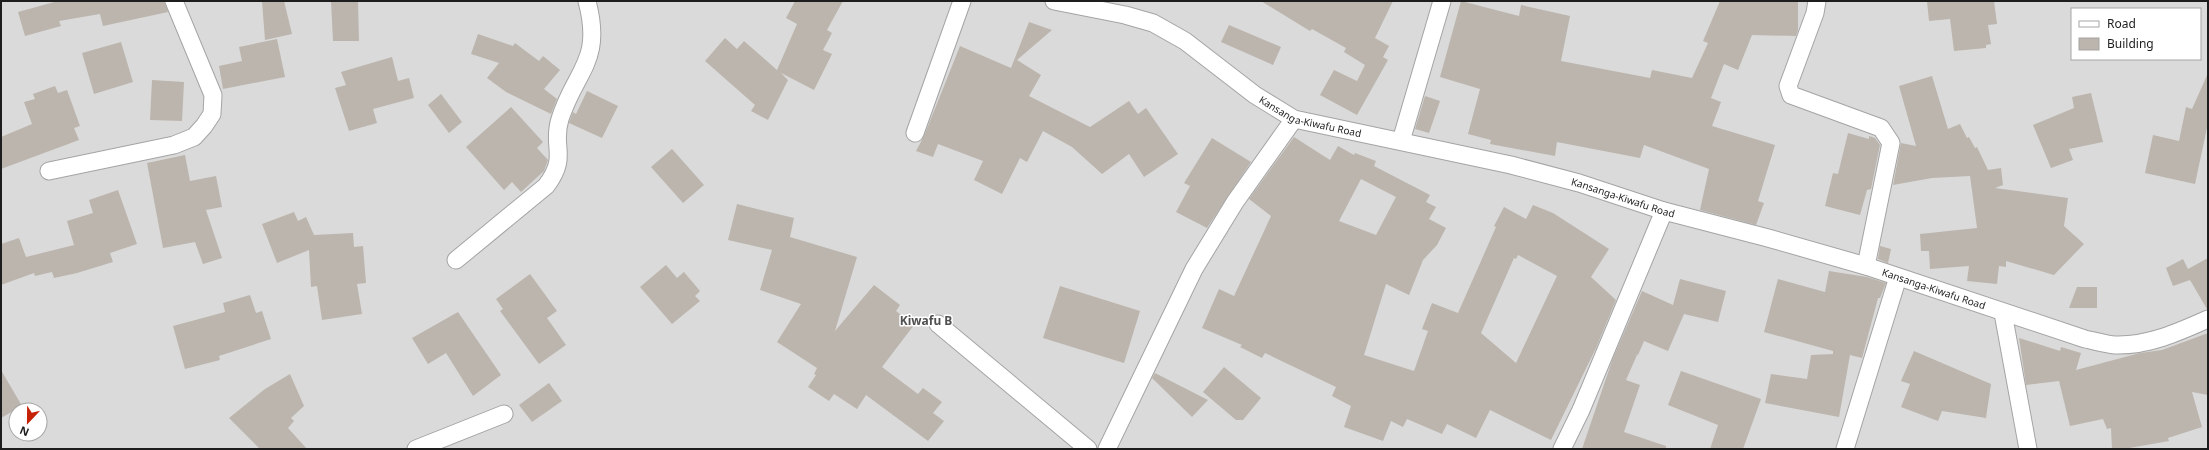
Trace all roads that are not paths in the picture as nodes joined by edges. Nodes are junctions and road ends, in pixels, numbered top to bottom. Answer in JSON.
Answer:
{"nodes":[{"id":1,"x":174,"y":1,"type":"edge"},
{"id":2,"x":587,"y":1,"type":"edge"},
{"id":3,"x":962,"y":1,"type":"edge"},
{"id":4,"x":1054,"y":1,"type":"edge"},
{"id":5,"x":1442,"y":1,"type":"edge"},
{"id":6,"x":1817,"y":1,"type":"edge"},
{"id":7,"x":1294,"y":119,"type":"junction"},
{"id":8,"x":915,"y":133,"type":"dead end"},
{"id":9,"x":1401,"y":141,"type":"junction"},
{"id":10,"x":49,"y":171,"type":"dead end"},
{"id":11,"x":1664,"y":211,"type":"junction"},
{"id":12,"x":456,"y":260,"type":"dead end"},
{"id":13,"x":1866,"y":266,"type":"junction"},
{"id":14,"x":1898,"y":277,"type":"junction"},
{"id":15,"x":2003,"y":313,"type":"junction"},
{"id":16,"x":2208,"y":319,"type":"edge"},
{"id":17,"x":938,"y":324,"type":"dead end"},
{"id":18,"x":504,"y":414,"type":"dead end"},
{"id":19,"x":416,"y":449,"type":"edge"},
{"id":20,"x":1088,"y":449,"type":"edge"},
{"id":21,"x":1107,"y":449,"type":"edge"},
{"id":22,"x":1562,"y":449,"type":"edge"},
{"id":23,"x":1845,"y":449,"type":"edge"},
{"id":24,"x":2028,"y":449,"type":"edge"}],
"edges":[{"from":1,"to":10,"type":"street"},
{"from":2,"to":12,"type":"street"},
{"from":3,"to":8,"type":"street"},
{"from":4,"to":7,"type":"street","name":"Kansanga-Kiwafu Road"},
{"from":5,"to":9,"type":"street"},
{"from":6,"to":13,"type":"street"},
{"from":7,"to":9,"type":"street","name":"Kansanga-Kiwafu Road"},
{"from":7,"to":21,"type":"street"},
{"from":9,"to":11,"type":"street","name":"Kansanga-Kiwafu Road"},
{"from":11,"to":13,"type":"street","name":"Kansanga-Kiwafu Road"},
{"from":11,"to":22,"type":"street"},
{"from":13,"to":14,"type":"street","name":"Kansanga-Kiwafu Road"},
{"from":14,"to":15,"type":"street","name":"Kansanga-Kiwafu Road"},
{"from":14,"to":23,"type":"street"},
{"from":15,"to":16,"type":"street","name":"Kansanga-Kiwafu Road"},
{"from":15,"to":24,"type":"street"},
{"from":17,"to":20,"type":"street"},
{"from":18,"to":19,"type":"street"}]}
